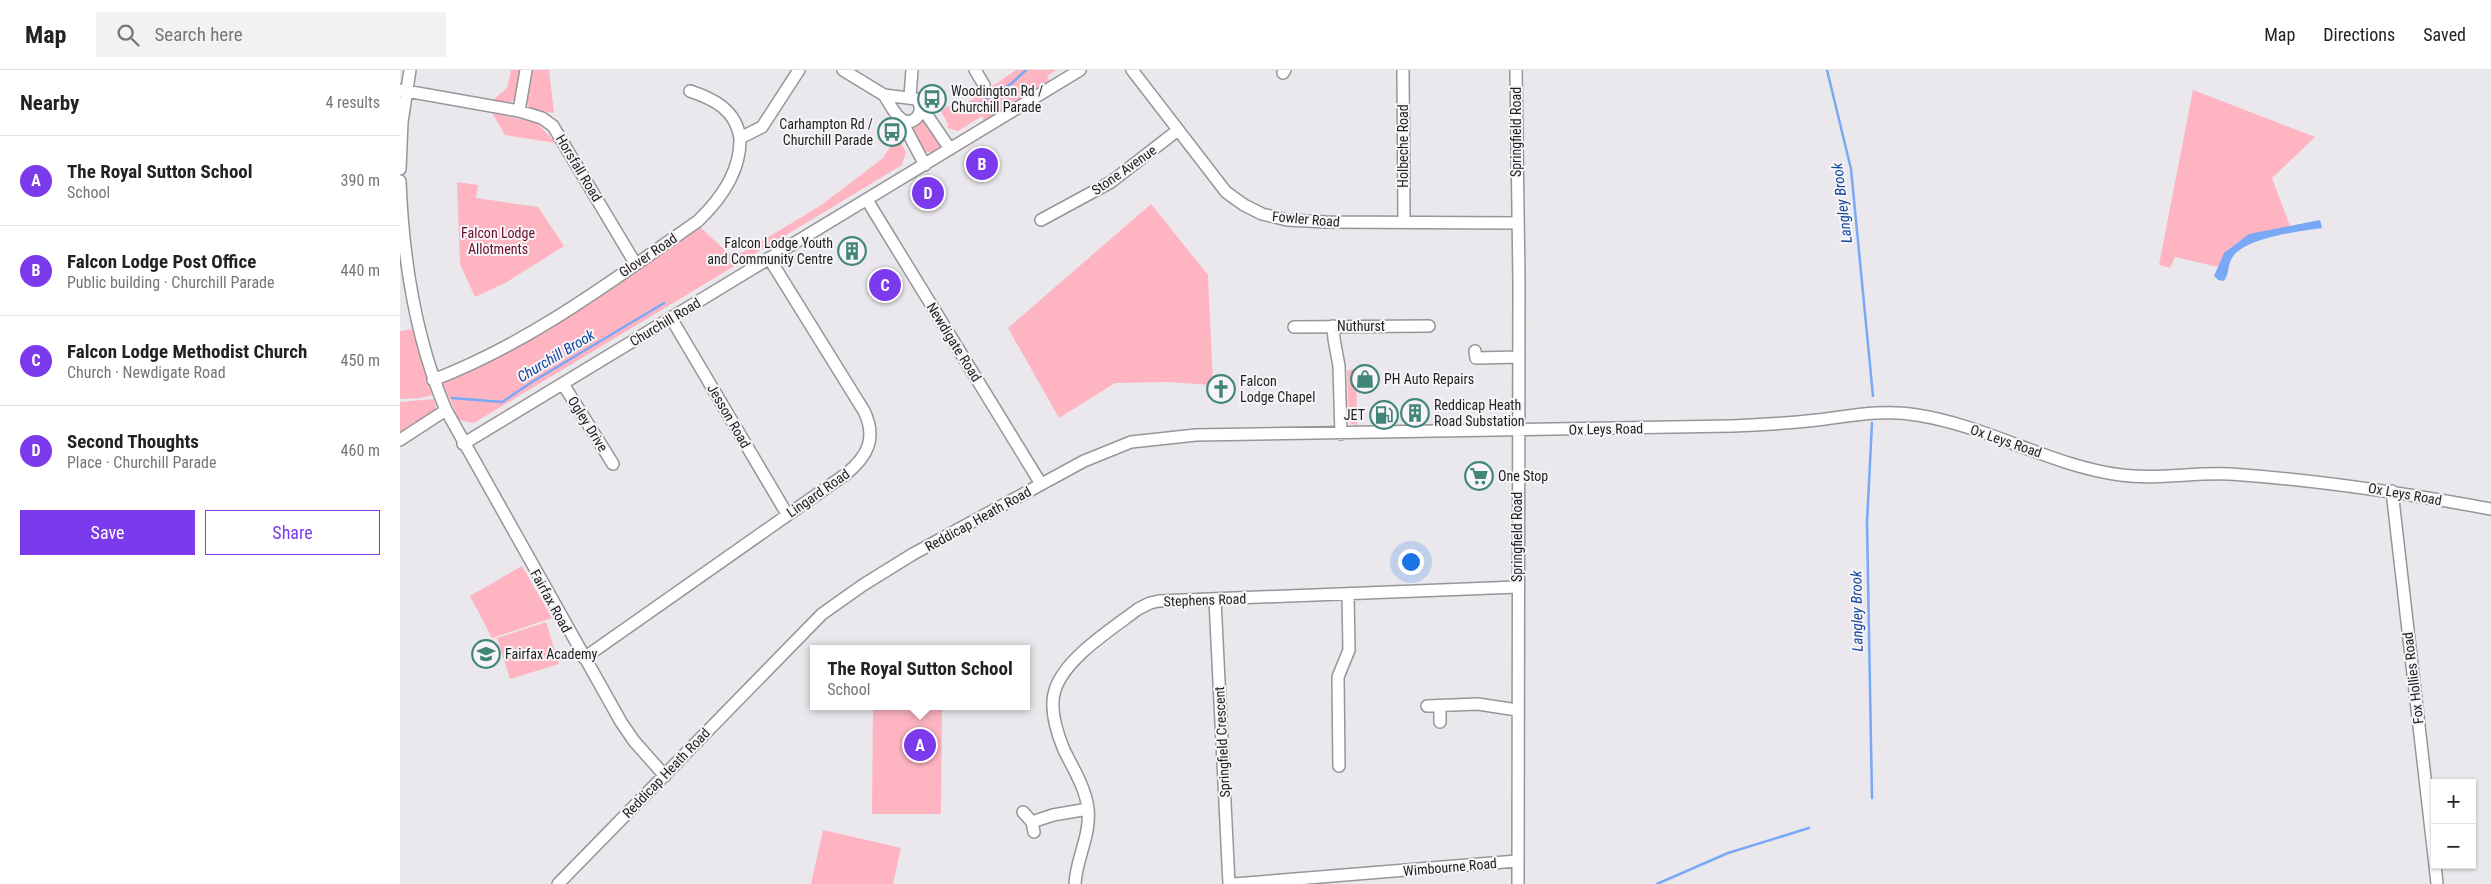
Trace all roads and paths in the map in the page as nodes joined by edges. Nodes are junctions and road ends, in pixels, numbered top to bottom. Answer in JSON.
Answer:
{"nodes":[{"id":1,"x":410,"y":70,"type":"edge"},
{"id":2,"x":526,"y":70,"type":"edge"},
{"id":3,"x":799,"y":70,"type":"edge"},
{"id":4,"x":843,"y":70,"type":"edge"},
{"id":5,"x":912,"y":70,"type":"edge"},
{"id":6,"x":975,"y":70,"type":"edge"},
{"id":7,"x":1080,"y":70,"type":"edge"},
{"id":8,"x":1132,"y":70,"type":"edge"},
{"id":9,"x":1403,"y":70,"type":"edge"},
{"id":10,"x":1516,"y":70,"type":"edge"},
{"id":11,"x":984,"y":85,"type":"dead end"},
{"id":12,"x":403,"y":90,"type":"edge"},
{"id":13,"x":690,"y":91,"type":"dead end"},
{"id":14,"x":884,"y":95,"type":"junction"},
{"id":15,"x":911,"y":99,"type":"junction"},
{"id":16,"x":519,"y":111,"type":"junction"},
{"id":17,"x":898,"y":115,"type":"junction"},
{"id":18,"x":1178,"y":130,"type":"junction"},
{"id":19,"x":740,"y":138,"type":"junction"},
{"id":20,"x":950,"y":149,"type":"junction"},
{"id":21,"x":925,"y":165,"type":"junction"},
{"id":22,"x":400,"y":170,"type":"edge"},
{"id":23,"x":400,"y":181,"type":"edge"},
{"id":24,"x":867,"y":200,"type":"junction"},
{"id":25,"x":1041,"y":220,"type":"dead end"},
{"id":26,"x":1404,"y":222,"type":"junction"},
{"id":27,"x":1516,"y":223,"type":"junction"},
{"id":28,"x":769,"y":258,"type":"junction"},
{"id":29,"x":635,"y":263,"type":"junction"},
{"id":30,"x":671,"y":318,"type":"junction"},
{"id":31,"x":1333,"y":326,"type":"junction"},
{"id":32,"x":1429,"y":326,"type":"dead end"},
{"id":33,"x":1294,"y":327,"type":"dead end"},
{"id":34,"x":1476,"y":351,"type":"dead end"},
{"id":35,"x":1518,"y":357,"type":"junction"},
{"id":36,"x":432,"y":380,"type":"junction"},
{"id":37,"x":563,"y":384,"type":"junction"},
{"id":38,"x":446,"y":410,"type":"junction"},
{"id":39,"x":1518,"y":430,"type":"junction"},
{"id":40,"x":1341,"y":434,"type":"junction"},
{"id":41,"x":400,"y":440,"type":"edge"},
{"id":42,"x":463,"y":444,"type":"junction"},
{"id":43,"x":613,"y":464,"type":"dead end"},
{"id":44,"x":1041,"y":484,"type":"junction"},
{"id":45,"x":2392,"y":491,"type":"junction"},
{"id":46,"x":2491,"y":509,"type":"edge"},
{"id":47,"x":787,"y":514,"type":"junction"},
{"id":48,"x":1516,"y":587,"type":"junction"},
{"id":49,"x":1348,"y":594,"type":"junction"},
{"id":50,"x":1215,"y":600,"type":"junction"},
{"id":51,"x":584,"y":658,"type":"junction"},
{"id":52,"x":1427,"y":706,"type":"dead end"},
{"id":53,"x":1440,"y":706,"type":"junction"},
{"id":54,"x":1516,"y":710,"type":"junction"},
{"id":55,"x":1440,"y":722,"type":"dead end"},
{"id":56,"x":1336,"y":758,"type":"dead end"},
{"id":57,"x":664,"y":776,"type":"junction"},
{"id":58,"x":1088,"y":809,"type":"junction"},
{"id":59,"x":1023,"y":812,"type":"dead end"},
{"id":60,"x":2431,"y":830,"type":"edge"},
{"id":61,"x":1518,"y":861,"type":"junction"},
{"id":62,"x":2435,"y":869,"type":"edge"},
{"id":63,"x":558,"y":884,"type":"edge"},
{"id":64,"x":1075,"y":884,"type":"edge"},
{"id":65,"x":1229,"y":884,"type":"edge"},
{"id":66,"x":1234,"y":884,"type":"edge"},
{"id":67,"x":1518,"y":884,"type":"edge"},
{"id":68,"x":2437,"y":884,"type":"edge"}],
"edges":[{"from":1,"to":12,"type":"street"},
{"from":2,"to":16,"type":"street"},
{"from":3,"to":19,"type":"street"},
{"from":4,"to":14,"type":"street"},
{"from":5,"to":15,"type":"street"},
{"from":6,"to":11,"type":"street"},
{"from":7,"to":20,"type":"street","name":"Churchill Road"},
{"from":8,"to":18,"type":"street","name":"Fowler Road"},
{"from":9,"to":26,"type":"street","name":"Holbeche Road"},
{"from":10,"to":27,"type":"street","name":"Springfield Road"},
{"from":12,"to":16,"type":"street","name":"Horsfall Road"},
{"from":12,"to":22,"type":"street"},
{"from":13,"to":19,"type":"street"},
{"from":14,"to":15,"type":"street"},
{"from":14,"to":17,"type":"street"},
{"from":15,"to":17,"type":"street"},
{"from":15,"to":17,"type":"street"},
{"from":15,"to":20,"type":"street"},
{"from":16,"to":29,"type":"street","name":"Horsfall Road"},
{"from":17,"to":21,"type":"street"},
{"from":18,"to":25,"type":"street","name":"Stone Avenue"},
{"from":18,"to":26,"type":"street","name":"Fowler Road"},
{"from":19,"to":29,"type":"street","name":"Glover Road"},
{"from":20,"to":21,"type":"street","name":"Churchill Road"},
{"from":21,"to":24,"type":"street","name":"Churchill Road"},
{"from":23,"to":36,"type":"street","name":"Fairfax Road"},
{"from":24,"to":28,"type":"street","name":"Churchill Road"},
{"from":24,"to":44,"type":"street","name":"Newdigate Road"},
{"from":26,"to":27,"type":"street","name":"Fowler Road"},
{"from":27,"to":35,"type":"street","name":"Springfield Road"},
{"from":28,"to":30,"type":"street","name":"Churchill Road"},
{"from":28,"to":47,"type":"street","name":"Lingard Road"},
{"from":29,"to":36,"type":"street","name":"Glover Road"},
{"from":30,"to":37,"type":"street","name":"Churchill Road"},
{"from":30,"to":47,"type":"street","name":"Jesson Road"},
{"from":31,"to":32,"type":"street","name":"Nuthurst"},
{"from":31,"to":33,"type":"street","name":"Nuthurst"},
{"from":31,"to":40,"type":"street"},
{"from":34,"to":35,"type":"street"},
{"from":35,"to":39,"type":"street","name":"Springfield Road"},
{"from":36,"to":38,"type":"street","name":"Fairfax Road"},
{"from":37,"to":42,"type":"street","name":"Churchill Road"},
{"from":37,"to":43,"type":"street","name":"Ogley Drive"},
{"from":38,"to":41,"type":"street"},
{"from":38,"to":42,"type":"street","name":"Fairfax Road"},
{"from":39,"to":40,"type":"street","name":"Reddicap Heath Road"},
{"from":39,"to":45,"type":"street","name":"Ox Leys Road"},
{"from":39,"to":48,"type":"street","name":"Springfield Road"},
{"from":40,"to":44,"type":"street","name":"Reddicap Heath Road"},
{"from":42,"to":51,"type":"street","name":"Fairfax Road"},
{"from":44,"to":57,"type":"street","name":"Reddicap Heath Road"},
{"from":45,"to":46,"type":"street","name":"Ox Leys Road"},
{"from":45,"to":60,"type":"street","name":"Fox Hollies Road"},
{"from":47,"to":51,"type":"street","name":"Lingard Road"},
{"from":48,"to":49,"type":"street","name":"Stephens Road"},
{"from":48,"to":54,"type":"street","name":"Springfield Road"},
{"from":49,"to":50,"type":"street","name":"Stephens Road"},
{"from":49,"to":56,"type":"street"},
{"from":50,"to":58,"type":"street","name":"Stephens Road"},
{"from":50,"to":65,"type":"street","name":"Springfield Crescent"},
{"from":51,"to":57,"type":"street","name":"Fairfax Road"},
{"from":52,"to":53,"type":"street"},
{"from":53,"to":54,"type":"street"},
{"from":53,"to":55,"type":"street"},
{"from":54,"to":61,"type":"street","name":"Springfield Road"},
{"from":57,"to":63,"type":"street","name":"Reddicap Heath Road"},
{"from":58,"to":59,"type":"street"},
{"from":58,"to":64,"type":"street","name":"Stephens Road"},
{"from":61,"to":66,"type":"street","name":"Wimbourne Road"},
{"from":61,"to":67,"type":"street","name":"Springfield Road"},
{"from":62,"to":68,"type":"street","name":"Fox Hollies Road"}]}
